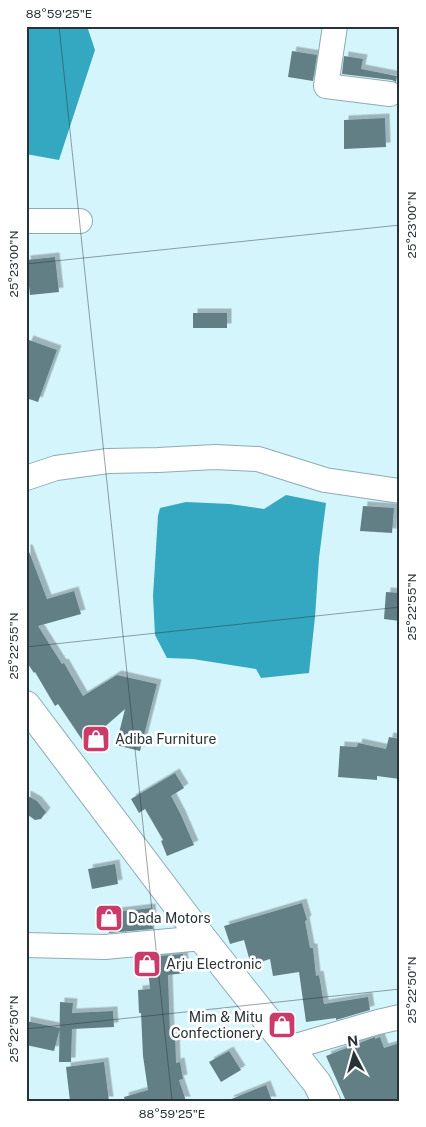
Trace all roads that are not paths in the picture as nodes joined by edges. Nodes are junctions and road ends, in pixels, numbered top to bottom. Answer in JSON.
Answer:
{"nodes":[{"id":1,"x":335,"y":26,"type":"edge"},
{"id":2,"x":390,"y":94,"type":"dead end"},
{"id":3,"x":26,"y":221,"type":"edge"},
{"id":4,"x":80,"y":221,"type":"dead end"},
{"id":5,"x":26,"y":478,"type":"edge"},
{"id":6,"x":400,"y":490,"type":"edge"},
{"id":7,"x":26,"y":705,"type":"edge"},
{"id":8,"x":202,"y":938,"type":"junction"},
{"id":9,"x":26,"y":945,"type":"edge"},
{"id":10,"x":400,"y":1017,"type":"edge"},
{"id":11,"x":289,"y":1048,"type":"junction"},
{"id":12,"x":326,"y":1101,"type":"edge"}],
"edges":[{"from":1,"to":2,"type":"street"},
{"from":3,"to":4,"type":"street"},
{"from":5,"to":6,"type":"street"},
{"from":7,"to":8,"type":"main road"},
{"from":8,"to":9,"type":"street"},
{"from":8,"to":11,"type":"main road"},
{"from":10,"to":11,"type":"street"},
{"from":11,"to":12,"type":"main road"}]}
